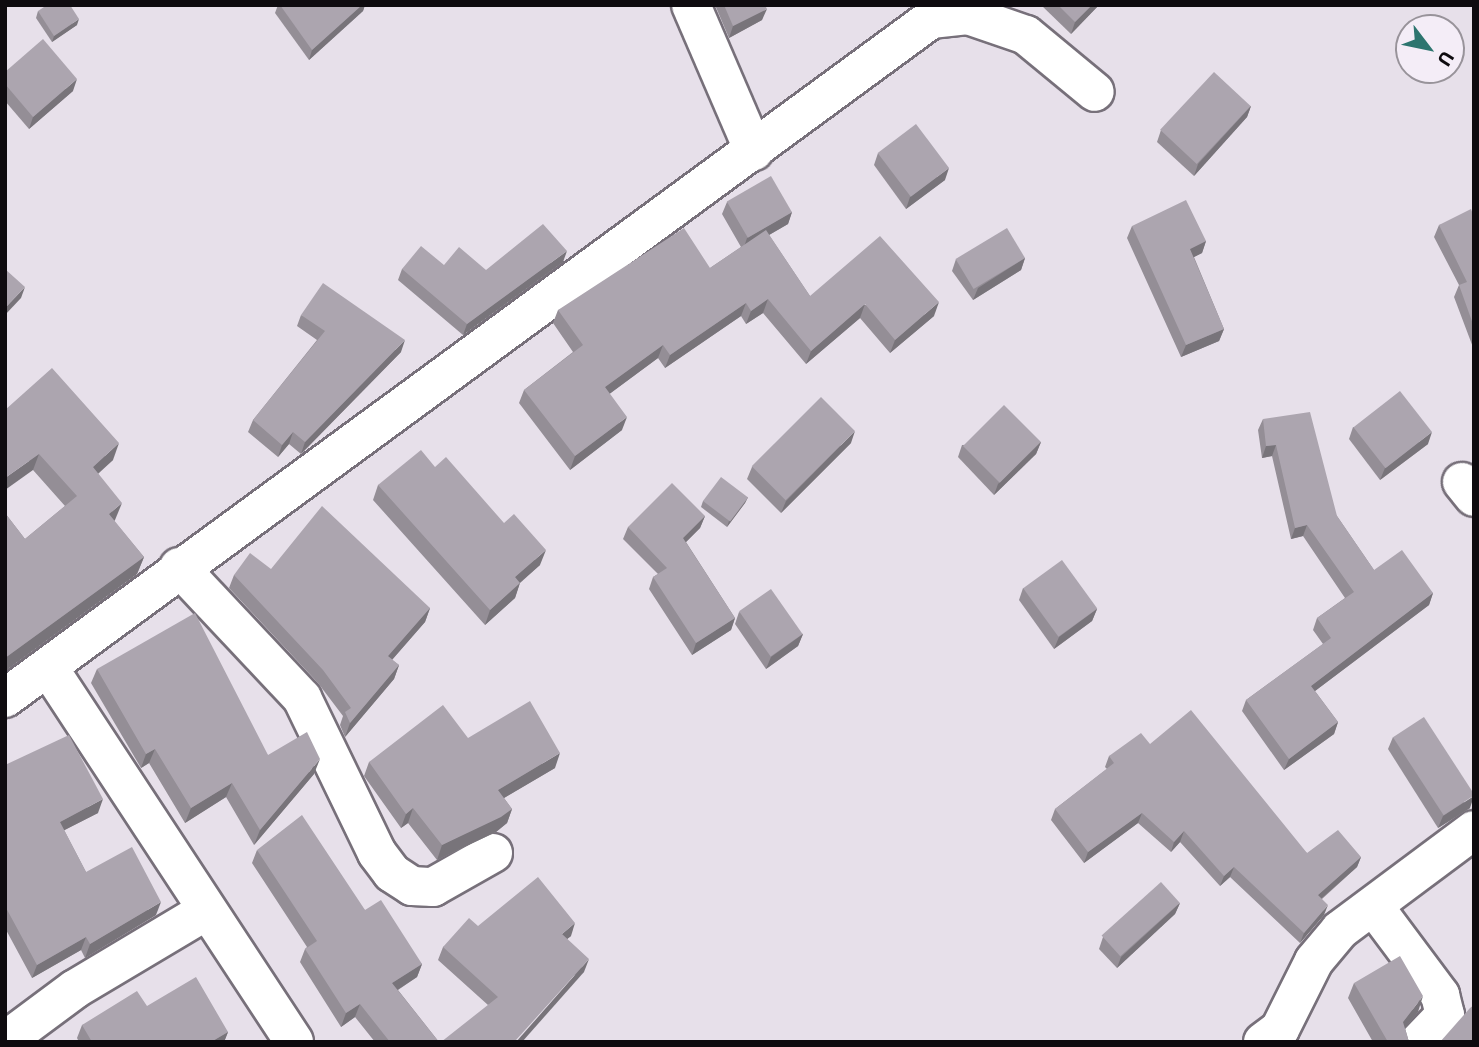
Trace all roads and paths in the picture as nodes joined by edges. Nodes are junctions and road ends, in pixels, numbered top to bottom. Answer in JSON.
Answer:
{"nodes":[{"id":1,"x":691,"y":5,"type":"edge"},
{"id":2,"x":1095,"y":92,"type":"dead end"},
{"id":3,"x":754,"y":151,"type":"junction"},
{"id":4,"x":179,"y":567,"type":"junction"},
{"id":5,"x":48,"y":667,"type":"junction"},
{"id":6,"x":5,"y":698,"type":"edge"},
{"id":7,"x":1474,"y":830,"type":"edge"},
{"id":8,"x":493,"y":853,"type":"dead end"},
{"id":9,"x":1375,"y":908,"type":"junction"},
{"id":10,"x":204,"y":912,"type":"junction"},
{"id":11,"x":5,"y":1041,"type":"edge"},
{"id":12,"x":294,"y":1042,"type":"edge"},
{"id":13,"x":1263,"y":1042,"type":"edge"},
{"id":14,"x":1419,"y":1042,"type":"edge"}],
"edges":[{"from":1,"to":3,"type":"street"},
{"from":2,"to":3,"type":"street"},
{"from":3,"to":4,"type":"street"},
{"from":4,"to":5,"type":"street"},
{"from":4,"to":8,"type":"street"},
{"from":5,"to":6,"type":"street"},
{"from":5,"to":10,"type":"street"},
{"from":7,"to":9,"type":"street"},
{"from":9,"to":13,"type":"street"},
{"from":9,"to":14,"type":"street"},
{"from":10,"to":11,"type":"street"},
{"from":10,"to":12,"type":"street"}]}
